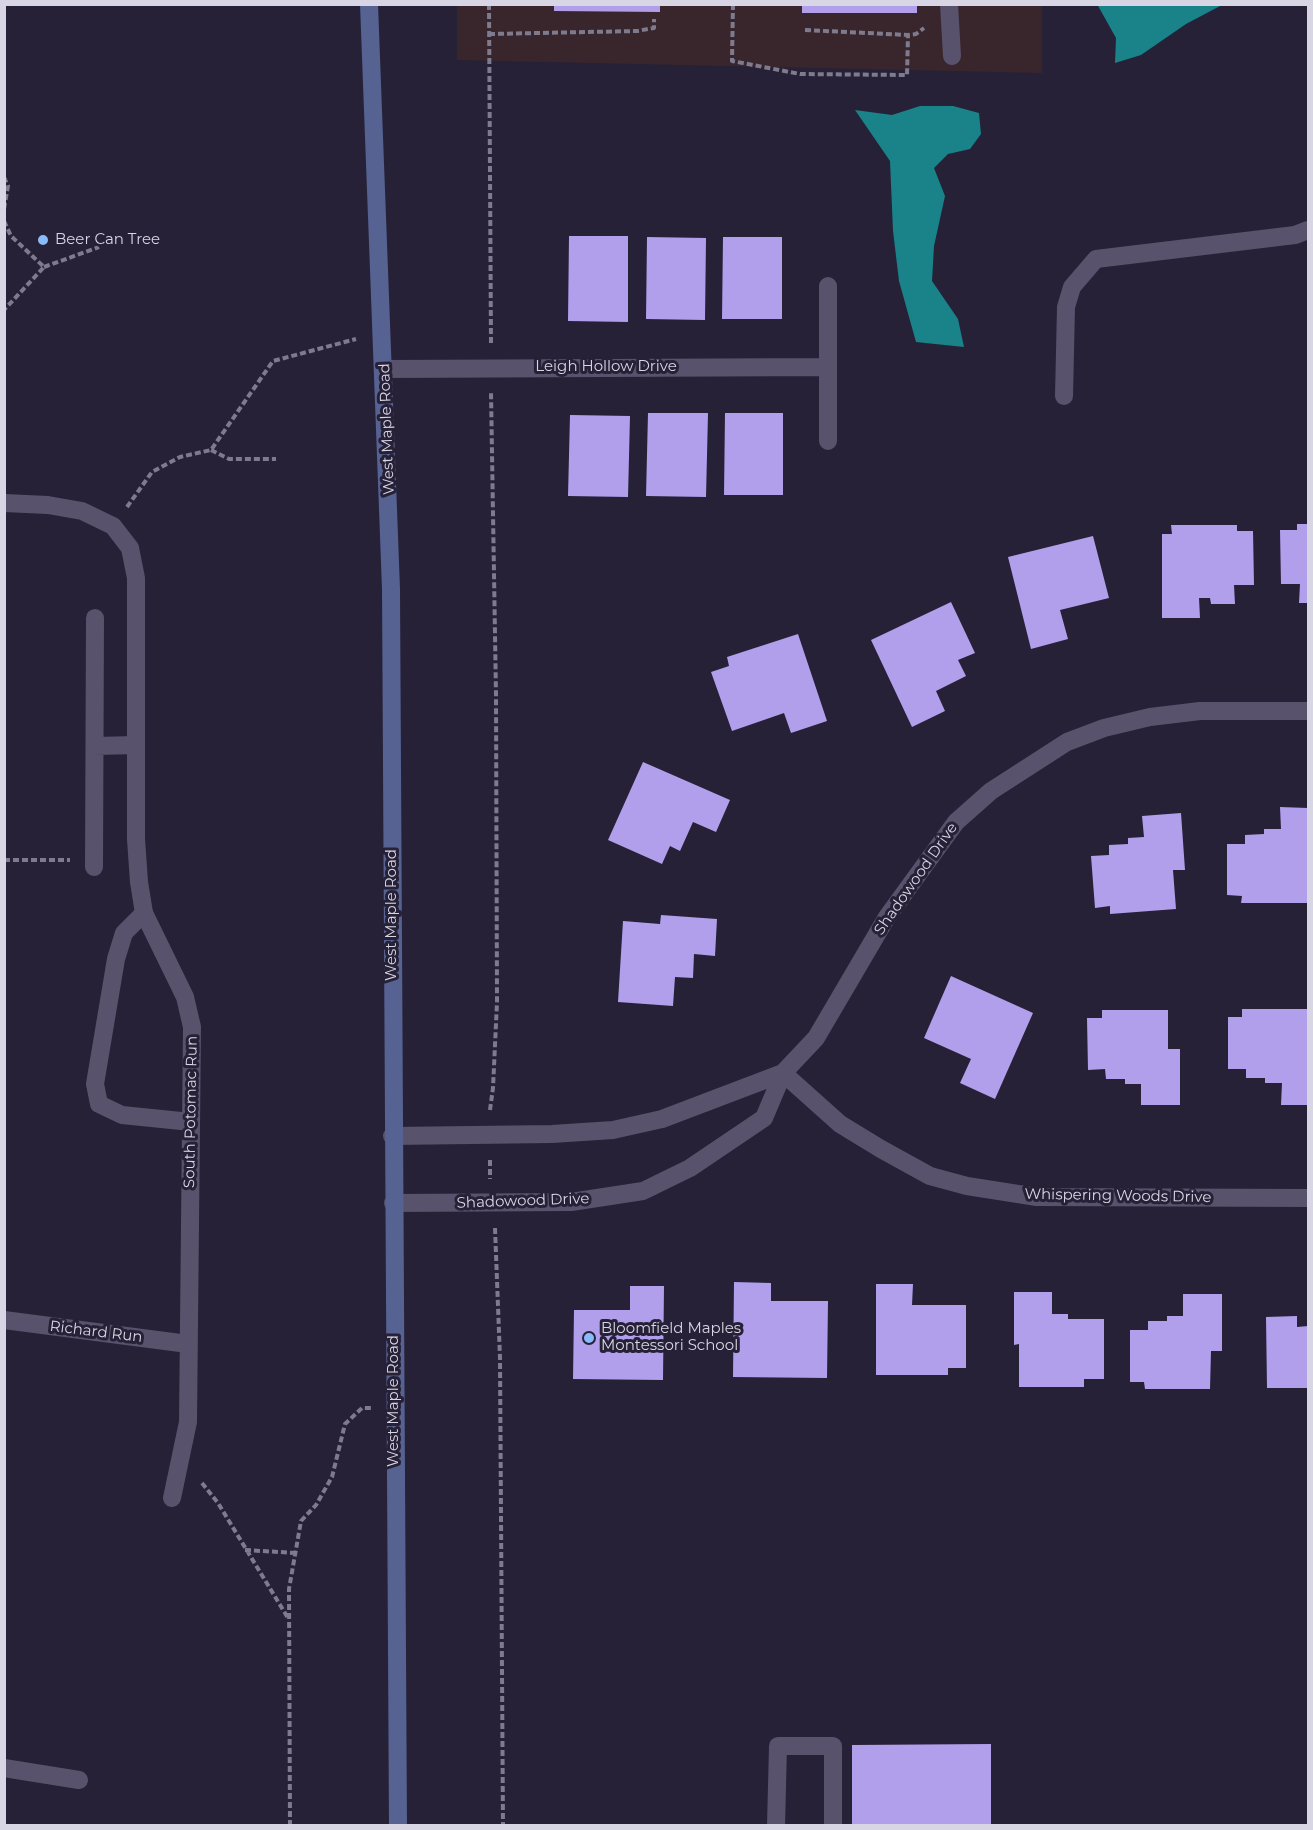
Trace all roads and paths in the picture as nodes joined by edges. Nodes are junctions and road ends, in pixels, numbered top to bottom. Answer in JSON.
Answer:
{"nodes":[{"id":1,"x":369,"y":4,"type":"edge"},
{"id":2,"x":489,"y":4,"type":"edge"},
{"id":3,"x":733,"y":4,"type":"edge"},
{"id":4,"x":950,"y":4,"type":"edge"},
{"id":5,"x":654,"y":19,"type":"dead end"},
{"id":6,"x":927,"y":22,"type":"dead end"},
{"id":7,"x":805,"y":30,"type":"dead end"},
{"id":8,"x":489,"y":34,"type":"junction"},
{"id":9,"x":908,"y":35,"type":"junction"},
{"id":10,"x":952,"y":56,"type":"dead end"},
{"id":11,"x":4,"y":177,"type":"edge"},
{"id":12,"x":4,"y":209,"type":"edge"},
{"id":13,"x":4,"y":221,"type":"edge"},
{"id":14,"x":1308,"y":230,"type":"edge"},
{"id":15,"x":99,"y":247,"type":"dead end"},
{"id":16,"x":44,"y":267,"type":"junction"},
{"id":17,"x":828,"y":286,"type":"dead end"},
{"id":18,"x":4,"y":310,"type":"edge"},
{"id":19,"x":384,"y":333,"type":"junction"},
{"id":20,"x":491,"y":367,"type":"junction"},
{"id":21,"x":828,"y":367,"type":"junction"},
{"id":22,"x":385,"y":369,"type":"junction"},
{"id":23,"x":1064,"y":396,"type":"dead end"},
{"id":24,"x":828,"y":441,"type":"dead end"},
{"id":25,"x":211,"y":450,"type":"junction"},
{"id":26,"x":276,"y":459,"type":"dead end"},
{"id":27,"x":4,"y":503,"type":"edge"},
{"id":28,"x":113,"y":526,"type":"junction"},
{"id":29,"x":95,"y":618,"type":"dead end"},
{"id":30,"x":1308,"y":711,"type":"edge"},
{"id":31,"x":136,"y":745,"type":"junction"},
{"id":32,"x":95,"y":746,"type":"junction"},
{"id":33,"x":94,"y":867,"type":"dead end"},
{"id":34,"x":144,"y":913,"type":"junction"},
{"id":35,"x":783,"y":1073,"type":"junction"},
{"id":36,"x":489,"y":1116,"type":"dead end"},
{"id":37,"x":191,"y":1122,"type":"junction"},
{"id":38,"x":392,"y":1136,"type":"junction"},
{"id":39,"x":489,"y":1152,"type":"dead end"},
{"id":40,"x":490,"y":1184,"type":"dead end"},
{"id":41,"x":1308,"y":1198,"type":"edge"},
{"id":42,"x":393,"y":1203,"type":"junction"},
{"id":43,"x":495,"y":1222,"type":"dead end"},
{"id":44,"x":4,"y":1320,"type":"edge"},
{"id":45,"x":188,"y":1344,"type":"junction"},
{"id":46,"x":394,"y":1408,"type":"junction"},
{"id":47,"x":179,"y":1467,"type":"junction"},
{"id":48,"x":172,"y":1498,"type":"dead end"},
{"id":49,"x":244,"y":1550,"type":"junction"},
{"id":50,"x":296,"y":1553,"type":"junction"},
{"id":51,"x":289,"y":1620,"type":"junction"},
{"id":52,"x":4,"y":1767,"type":"edge"},
{"id":53,"x":78,"y":1780,"type":"dead end"},
{"id":54,"x":290,"y":1826,"type":"edge"},
{"id":55,"x":398,"y":1826,"type":"edge"},
{"id":56,"x":503,"y":1826,"type":"edge"},
{"id":57,"x":776,"y":1826,"type":"edge"},
{"id":58,"x":833,"y":1826,"type":"edge"}],
"edges":[{"from":1,"to":19,"type":"main road","name":"West Maple Road"},
{"from":2,"to":8,"type":"path"},
{"from":3,"to":9,"type":"path"},
{"from":4,"to":10,"type":"street"},
{"from":5,"to":8,"type":"path"},
{"from":6,"to":9,"type":"path"},
{"from":7,"to":9,"type":"path"},
{"from":8,"to":20,"type":"path"},
{"from":11,"to":12,"type":"path"},
{"from":13,"to":16,"type":"path"},
{"from":14,"to":23,"type":"street"},
{"from":15,"to":16,"type":"path"},
{"from":16,"to":18,"type":"path"},
{"from":17,"to":21,"type":"street"},
{"from":19,"to":22,"type":"main road","name":"West Maple Road"},
{"from":19,"to":25,"type":"path"},
{"from":20,"to":21,"type":"street","name":"Leigh Hollow Drive"},
{"from":20,"to":22,"type":"street","name":"Leigh Hollow Drive"},
{"from":20,"to":36,"type":"path"},
{"from":21,"to":24,"type":"street"},
{"from":22,"to":38,"type":"main road","name":"West Maple Road"},
{"from":25,"to":26,"type":"path"},
{"from":25,"to":28,"type":"path"},
{"from":27,"to":28,"type":"street"},
{"from":28,"to":31,"type":"street","name":"South Potomac Run"},
{"from":29,"to":32,"type":"street"},
{"from":30,"to":35,"type":"street","name":"Shadowood Drive"},
{"from":31,"to":32,"type":"street"},
{"from":31,"to":34,"type":"street","name":"South Potomac Run"},
{"from":32,"to":33,"type":"street"},
{"from":34,"to":37,"type":"street","name":"South Potomac Run"},
{"from":34,"to":37,"type":"street"},
{"from":35,"to":38,"type":"street","name":"Shadowood Drive"},
{"from":35,"to":41,"type":"street","name":"Whispering Woods Drive"},
{"from":35,"to":42,"type":"street","name":"Shadowood Drive"},
{"from":37,"to":45,"type":"street","name":"South Potomac Run"},
{"from":38,"to":42,"type":"main road","name":"West Maple Road"},
{"from":39,"to":40,"type":"path"},
{"from":42,"to":46,"type":"main road","name":"West Maple Road"},
{"from":43,"to":56,"type":"path"},
{"from":44,"to":45,"type":"street","name":"Richard Run"},
{"from":45,"to":47,"type":"street","name":"South Potomac Run"},
{"from":46,"to":50,"type":"path"},
{"from":46,"to":55,"type":"main road","name":"West Maple Road"},
{"from":47,"to":48,"type":"street","name":"South Potomac Run"},
{"from":47,"to":49,"type":"path"},
{"from":49,"to":50,"type":"path"},
{"from":49,"to":51,"type":"path"},
{"from":50,"to":51,"type":"path"},
{"from":51,"to":54,"type":"path"},
{"from":52,"to":53,"type":"street"},
{"from":57,"to":58,"type":"street"}]}
